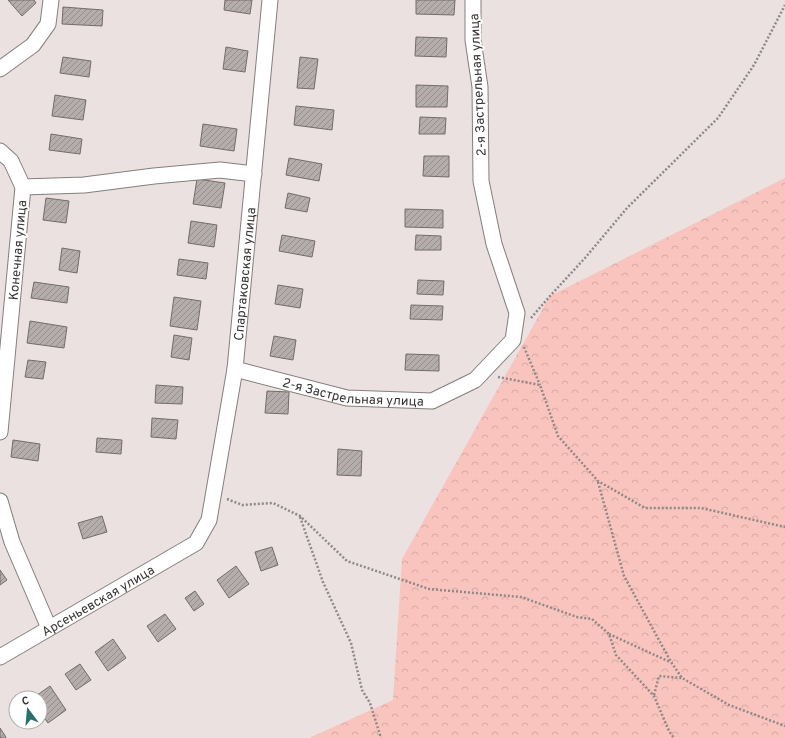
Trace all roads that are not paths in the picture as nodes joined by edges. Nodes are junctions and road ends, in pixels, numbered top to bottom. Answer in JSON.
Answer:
{"nodes":[{"id":1,"x":51,"y":0,"type":"edge"},
{"id":2,"x":270,"y":0,"type":"edge"},
{"id":3,"x":473,"y":0,"type":"edge"},
{"id":4,"x":0,"y":69,"type":"edge"},
{"id":5,"x":0,"y":151,"type":"edge"},
{"id":6,"x":254,"y":174,"type":"junction"},
{"id":7,"x":23,"y":187,"type":"junction"},
{"id":8,"x":235,"y":369,"type":"junction"},
{"id":9,"x":0,"y":432,"type":"edge"},
{"id":10,"x":0,"y":501,"type":"edge"},
{"id":11,"x":196,"y":543,"type":"joint"},
{"id":12,"x":50,"y":628,"type":"junction"},
{"id":13,"x":0,"y":657,"type":"edge"}],
"edges":[{"from":1,"to":4,"type":"street"},
{"from":2,"to":6,"type":"street","name":"Спартаковская улица"},
{"from":3,"to":8,"type":"street","name":"2-я Застрельная улица"},
{"from":5,"to":7,"type":"street"},
{"from":6,"to":7,"type":"street"},
{"from":6,"to":8,"type":"street","name":"Спартаковская улица"},
{"from":7,"to":9,"type":"street","name":"Конечная улица"},
{"from":8,"to":11,"type":"street","name":"Спартаковская улица"},
{"from":10,"to":12,"type":"street"},
{"from":11,"to":12,"type":"street","name":"Арсеньевская улица"},
{"from":12,"to":13,"type":"street","name":"Арсеньевская улица"}]}
